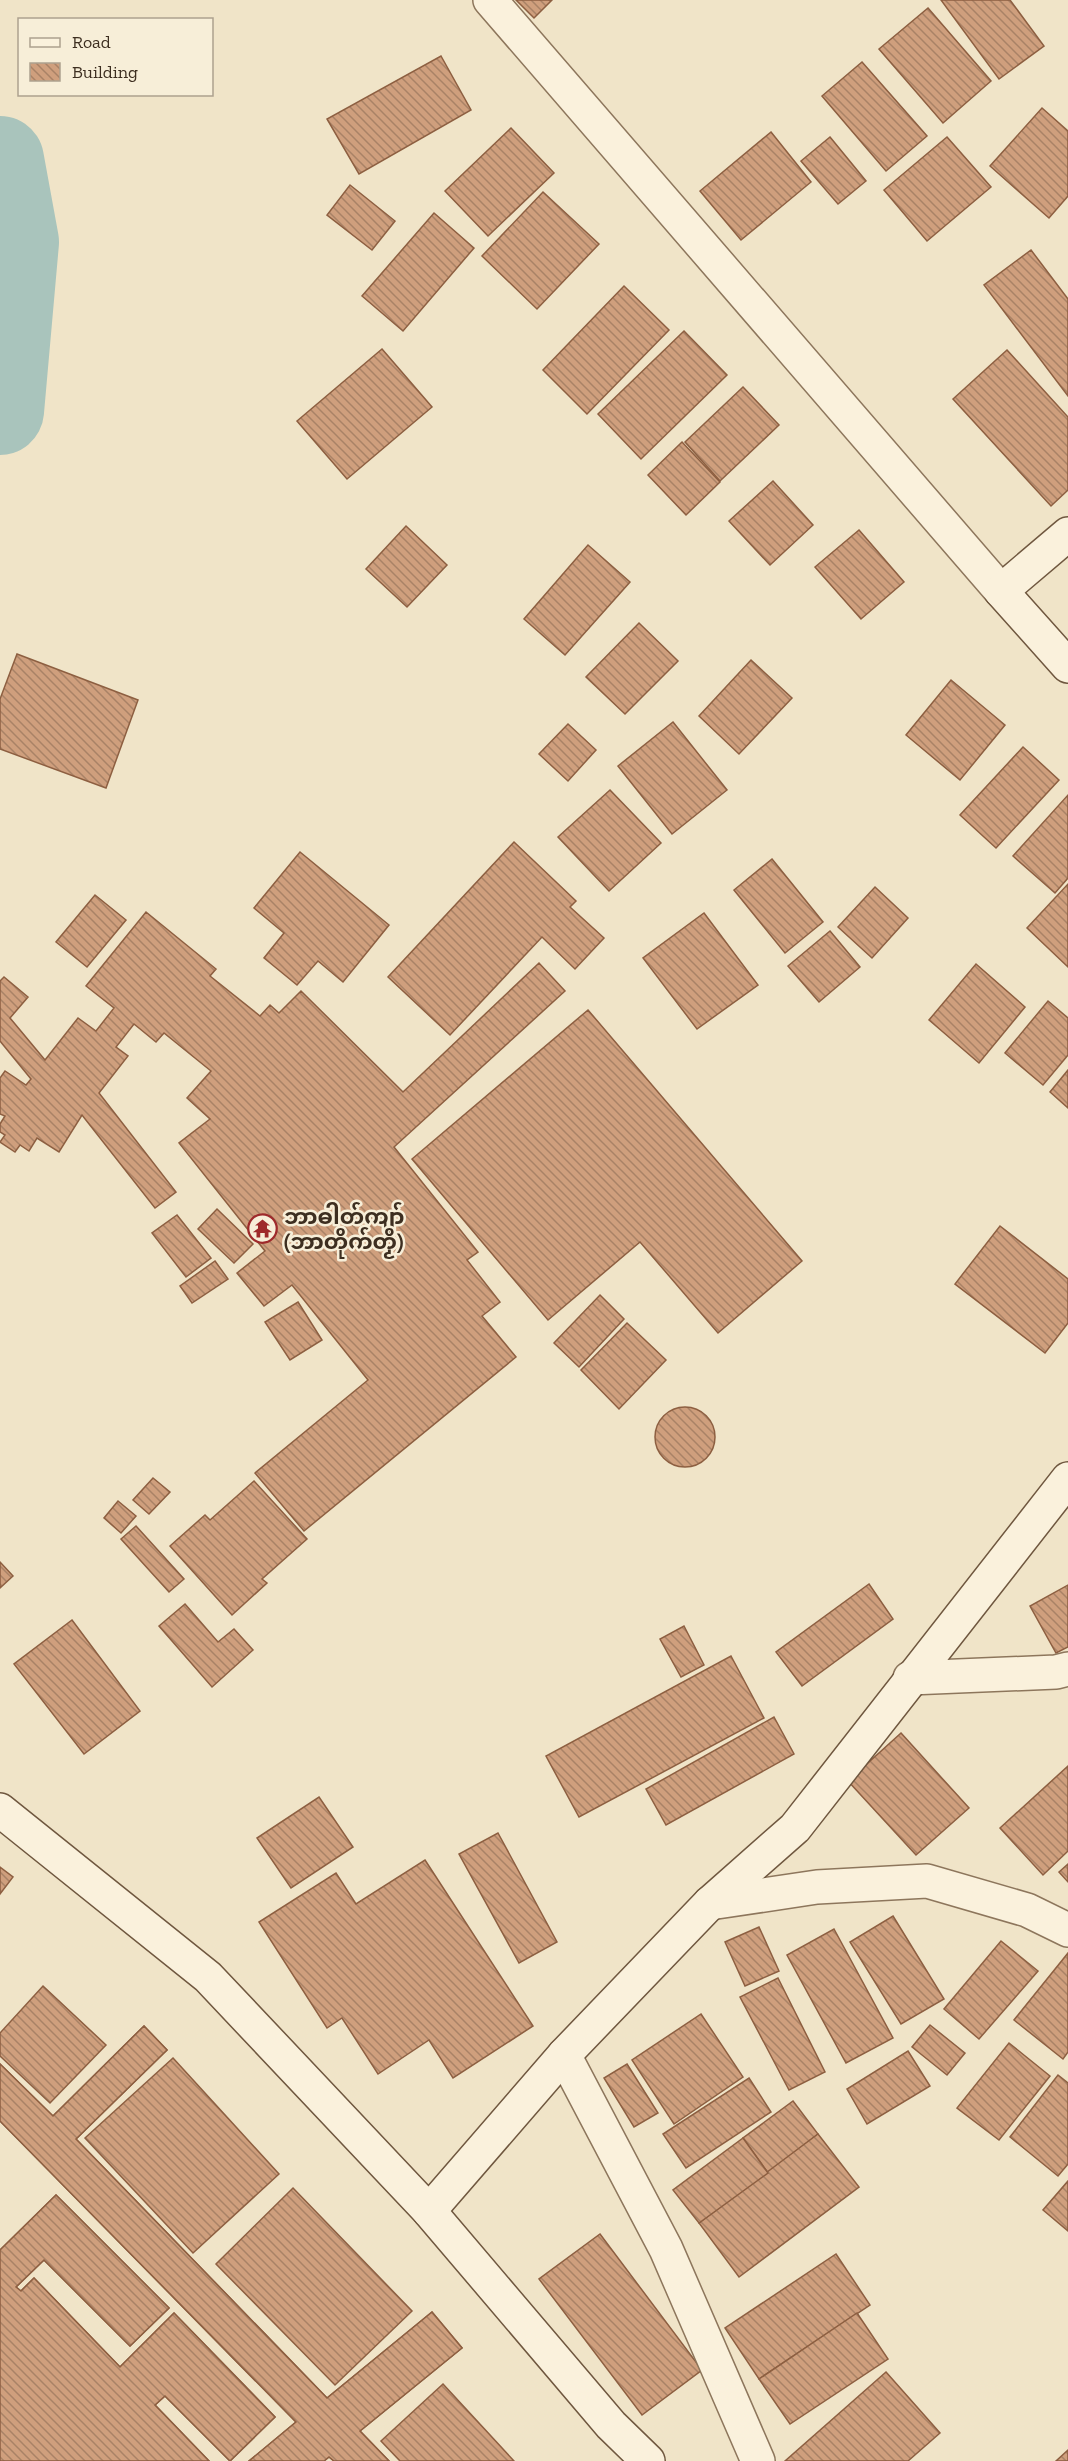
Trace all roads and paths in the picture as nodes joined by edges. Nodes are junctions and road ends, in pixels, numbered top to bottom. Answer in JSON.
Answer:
{"nodes":[{"id":1,"x":490,"y":0,"type":"edge"},
{"id":2,"x":1068,"y":534,"type":"edge"},
{"id":3,"x":1001,"y":591,"type":"junction"},
{"id":4,"x":1068,"y":666,"type":"edge"},
{"id":5,"x":1068,"y":1479,"type":"edge"},
{"id":6,"x":1068,"y":1669,"type":"edge"},
{"id":7,"x":910,"y":1678,"type":"junction"},
{"id":8,"x":0,"y":1810,"type":"edge"},
{"id":9,"x":710,"y":1903,"type":"junction"},
{"id":10,"x":1068,"y":1930,"type":"edge"},
{"id":11,"x":564,"y":2055,"type":"junction"},
{"id":12,"x":429,"y":2211,"type":"junction"},
{"id":13,"x":648,"y":2461,"type":"edge"},
{"id":14,"x":758,"y":2461,"type":"edge"}],
"edges":[{"from":1,"to":3,"type":"street"},
{"from":2,"to":3,"type":"street"},
{"from":3,"to":4,"type":"street"},
{"from":5,"to":7,"type":"street"},
{"from":6,"to":7,"type":"street"},
{"from":7,"to":9,"type":"street"},
{"from":8,"to":12,"type":"street"},
{"from":9,"to":10,"type":"street"},
{"from":9,"to":11,"type":"street"},
{"from":11,"to":12,"type":"street"},
{"from":11,"to":14,"type":"street"},
{"from":12,"to":13,"type":"street"}]}
